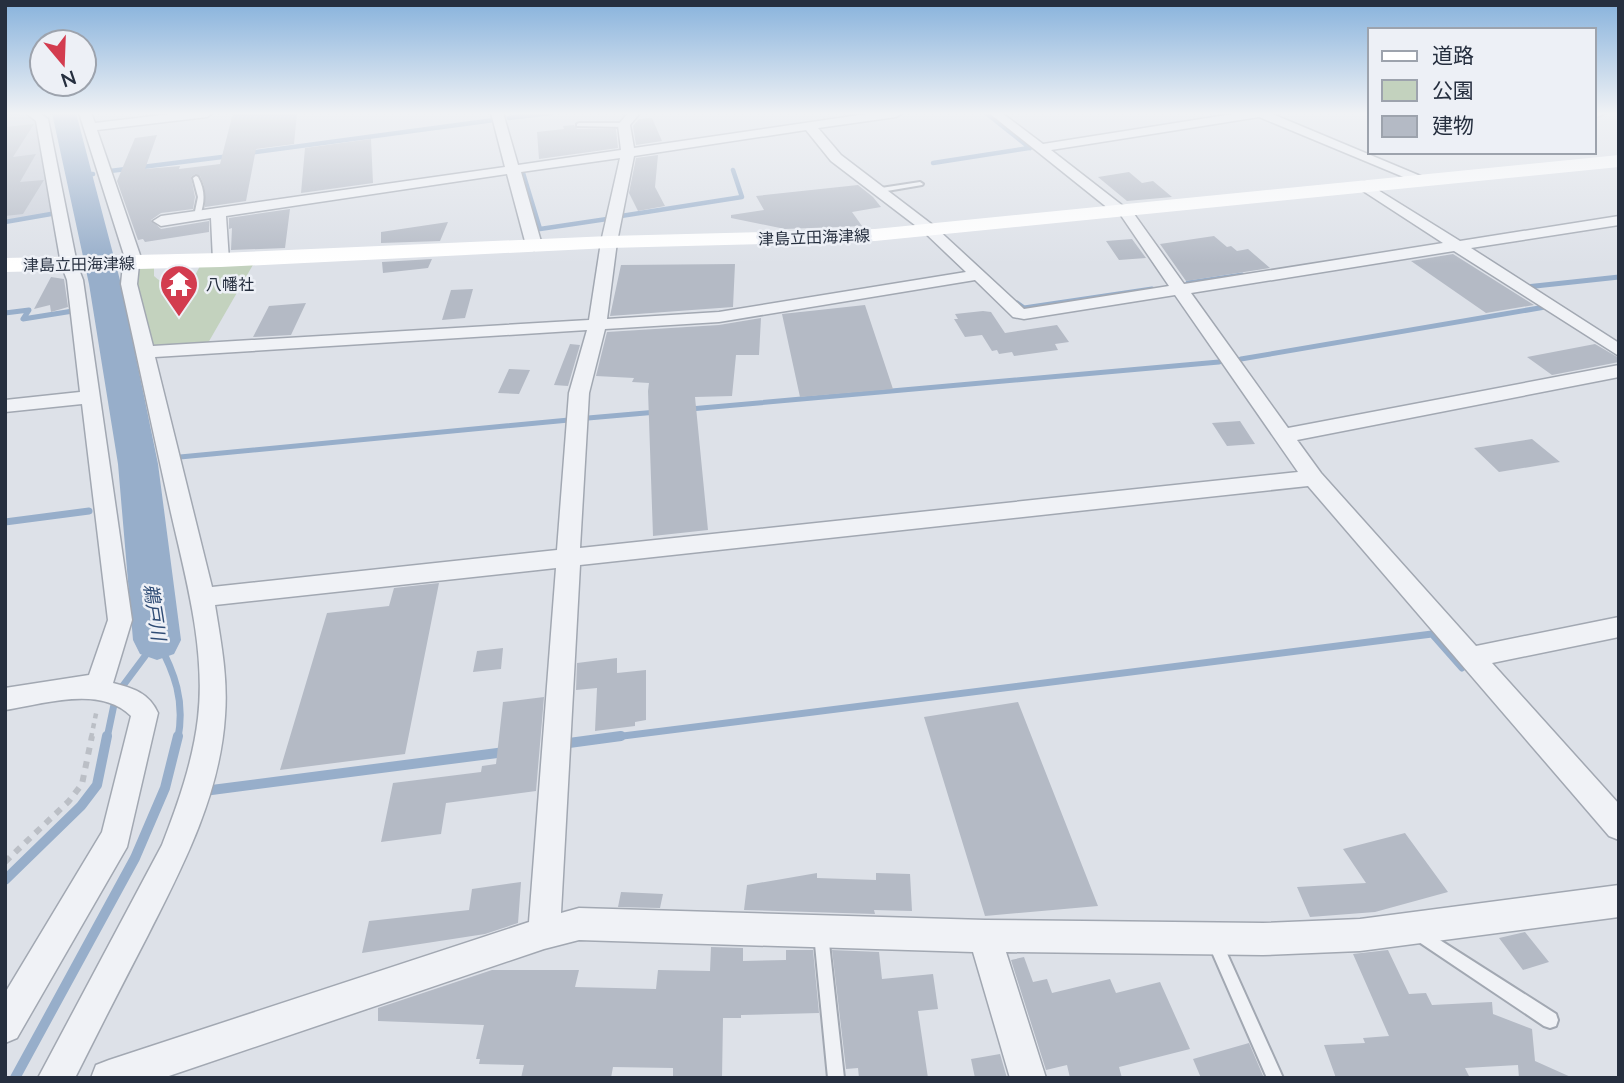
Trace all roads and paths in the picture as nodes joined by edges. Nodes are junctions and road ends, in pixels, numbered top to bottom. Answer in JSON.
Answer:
{"nodes":[{"id":1,"x":50,"y":164,"type":"edge"},
{"id":2,"x":100,"y":164,"type":"edge"},
{"id":3,"x":511,"y":164,"type":"edge"},
{"id":4,"x":557,"y":164,"type":"edge"},
{"id":5,"x":626,"y":164,"type":"edge"},
{"id":6,"x":844,"y":164,"type":"edge"},
{"id":7,"x":1061,"y":164,"type":"edge"},
{"id":8,"x":1383,"y":164,"type":"edge"},
{"id":9,"x":1593,"y":164,"type":"edge"},
{"id":10,"x":513,"y":170,"type":"junction"},
{"id":11,"x":196,"y":178,"type":"dead end"},
{"id":12,"x":1423,"y":180,"type":"junction"},
{"id":13,"x":920,"y":184,"type":"dead end"},
{"id":14,"x":1366,"y":186,"type":"junction"},
{"id":15,"x":881,"y":190,"type":"junction"},
{"id":16,"x":1122,"y":210,"type":"junction"},
{"id":17,"x":218,"y":213,"type":"junction"},
{"id":18,"x":197,"y":216,"type":"junction"},
{"id":19,"x":1619,"y":220,"type":"edge"},
{"id":20,"x":161,"y":221,"type":"dead end"},
{"id":21,"x":929,"y":229,"type":"junction"},
{"id":22,"x":609,"y":242,"type":"junction"},
{"id":23,"x":534,"y":245,"type":"junction"},
{"id":24,"x":1458,"y":245,"type":"junction"},
{"id":25,"x":221,"y":260,"type":"junction"},
{"id":26,"x":129,"y":263,"type":"junction"},
{"id":27,"x":69,"y":264,"type":"junction"},
{"id":28,"x":5,"y":265,"type":"edge"},
{"id":29,"x":978,"y":275,"type":"junction"},
{"id":30,"x":1180,"y":288,"type":"junction"},
{"id":31,"x":597,"y":326,"type":"junction"},
{"id":32,"x":1619,"y":351,"type":"edge"},
{"id":33,"x":145,"y":352,"type":"junction"},
{"id":34,"x":1619,"y":371,"type":"edge"},
{"id":35,"x":90,"y":397,"type":"junction"},
{"id":36,"x":5,"y":406,"type":"edge"},
{"id":37,"x":1281,"y":436,"type":"junction"},
{"id":38,"x":1312,"y":478,"type":"junction"},
{"id":39,"x":570,"y":558,"type":"junction"},
{"id":40,"x":202,"y":597,"type":"junction"},
{"id":41,"x":1617,"y":629,"type":"edge"},
{"id":42,"x":1471,"y":657,"type":"junction"},
{"id":43,"x":109,"y":692,"type":"junction"},
{"id":44,"x":5,"y":699,"type":"edge"},
{"id":45,"x":1619,"y":826,"type":"edge"},
{"id":46,"x":5,"y":862,"type":"edge"},
{"id":47,"x":1619,"y":901,"type":"edge"},
{"id":48,"x":1411,"y":928,"type":"junction"},
{"id":49,"x":820,"y":931,"type":"junction"},
{"id":50,"x":544,"y":933,"type":"junction"},
{"id":51,"x":985,"y":936,"type":"junction"},
{"id":52,"x":1213,"y":939,"type":"junction"},
{"id":53,"x":1550,"y":1020,"type":"dead end"},
{"id":54,"x":5,"y":1026,"type":"edge"},
{"id":55,"x":56,"y":1078,"type":"edge"},
{"id":56,"x":109,"y":1078,"type":"edge"},
{"id":57,"x":836,"y":1078,"type":"edge"},
{"id":58,"x":1028,"y":1078,"type":"edge"},
{"id":59,"x":1275,"y":1078,"type":"edge"}],
"edges":[{"from":1,"to":27,"type":"street"},
{"from":2,"to":26,"type":"street"},
{"from":3,"to":10,"type":"street"},
{"from":4,"to":10,"type":"street"},
{"from":5,"to":22,"type":"street"},
{"from":6,"to":15,"type":"street"},
{"from":7,"to":16,"type":"street"},
{"from":8,"to":12,"type":"street"},
{"from":9,"to":12,"type":"main road","name":"津島立田海津線"},
{"from":10,"to":17,"type":"street"},
{"from":10,"to":23,"type":"street"},
{"from":11,"to":18,"type":"lane"},
{"from":12,"to":14,"type":"main road","name":"津島立田海津線"},
{"from":13,"to":15,"type":"lane"},
{"from":14,"to":16,"type":"main road","name":"津島立田海津線"},
{"from":14,"to":24,"type":"street"},
{"from":15,"to":21,"type":"street"},
{"from":16,"to":21,"type":"main road","name":"津島立田海津線"},
{"from":16,"to":30,"type":"street"},
{"from":17,"to":18,"type":"street"},
{"from":17,"to":25,"type":"street"},
{"from":18,"to":20,"type":"street"},
{"from":19,"to":24,"type":"street"},
{"from":21,"to":22,"type":"main road","name":"津島立田海津線"},
{"from":21,"to":29,"type":"street"},
{"from":22,"to":23,"type":"main road","name":"津島立田海津線"},
{"from":22,"to":31,"type":"street"},
{"from":23,"to":25,"type":"main road","name":"津島立田海津線"},
{"from":24,"to":30,"type":"street"},
{"from":24,"to":32,"type":"street"},
{"from":25,"to":26,"type":"main road","name":"津島立田海津線"},
{"from":26,"to":27,"type":"main road","name":"津島立田海津線"},
{"from":26,"to":33,"type":"street"},
{"from":27,"to":28,"type":"main road","name":"津島立田海津線"},
{"from":27,"to":35,"type":"street"},
{"from":29,"to":30,"type":"street"},
{"from":29,"to":31,"type":"street"},
{"from":30,"to":37,"type":"street"},
{"from":31,"to":33,"type":"street"},
{"from":31,"to":39,"type":"street"},
{"from":33,"to":40,"type":"street"},
{"from":34,"to":37,"type":"street"},
{"from":35,"to":36,"type":"street"},
{"from":35,"to":43,"type":"street"},
{"from":37,"to":38,"type":"street"},
{"from":38,"to":39,"type":"street"},
{"from":38,"to":42,"type":"street"},
{"from":39,"to":40,"type":"street"},
{"from":39,"to":50,"type":"street"},
{"from":40,"to":55,"type":"street"},
{"from":41,"to":42,"type":"street"},
{"from":42,"to":45,"type":"street"},
{"from":43,"to":44,"type":"street"},
{"from":43,"to":46,"type":"path"},
{"from":43,"to":54,"type":"street"},
{"from":47,"to":48,"type":"street"},
{"from":48,"to":52,"type":"street"},
{"from":48,"to":53,"type":"lane"},
{"from":49,"to":50,"type":"street"},
{"from":49,"to":51,"type":"street"},
{"from":49,"to":57,"type":"lane"},
{"from":50,"to":56,"type":"street"},
{"from":51,"to":52,"type":"street"},
{"from":51,"to":58,"type":"street"},
{"from":52,"to":59,"type":"lane"}]}
